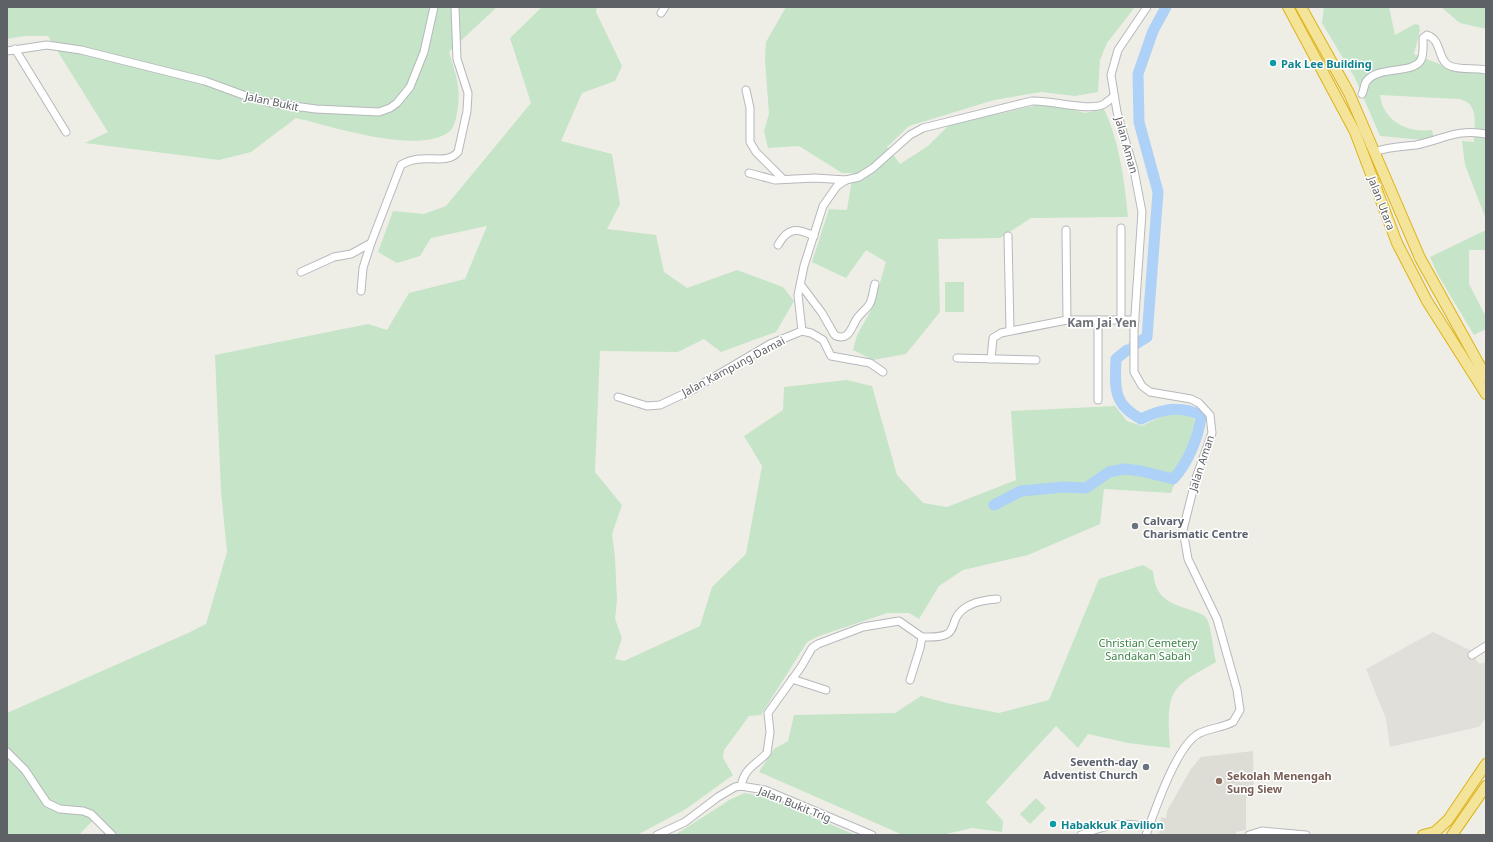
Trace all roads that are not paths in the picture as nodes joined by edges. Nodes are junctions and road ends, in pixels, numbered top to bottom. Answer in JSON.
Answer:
{"nodes":[{"id":1,"x":434,"y":7,"type":"edge"},
{"id":2,"x":455,"y":7,"type":"edge"},
{"id":3,"x":1147,"y":7,"type":"edge"},
{"id":4,"x":1288,"y":7,"type":"edge"},
{"id":5,"x":1301,"y":7,"type":"edge"},
{"id":6,"x":15,"y":49,"type":"junction"},
{"id":7,"x":7,"y":51,"type":"edge"},
{"id":8,"x":1486,"y":70,"type":"edge"},
{"id":9,"x":746,"y":90,"type":"dead end"},
{"id":10,"x":1362,"y":94,"type":"dead end"},
{"id":11,"x":1114,"y":96,"type":"junction"},
{"id":12,"x":66,"y":132,"type":"dead end"},
{"id":13,"x":1486,"y":134,"type":"edge"},
{"id":14,"x":1374,"y":152,"type":"junction"},
{"id":15,"x":749,"y":173,"type":"dead end"},
{"id":16,"x":782,"y":178,"type":"junction"},
{"id":17,"x":846,"y":180,"type":"junction"},
{"id":18,"x":1121,"y":228,"type":"dead end"},
{"id":19,"x":1066,"y":230,"type":"dead end"},
{"id":20,"x":814,"y":236,"type":"junction"},
{"id":21,"x":1008,"y":236,"type":"dead end"},
{"id":22,"x":371,"y":243,"type":"junction"},
{"id":23,"x":778,"y":245,"type":"dead end"},
{"id":24,"x":301,"y":272,"type":"dead end"},
{"id":25,"x":875,"y":284,"type":"dead end"},
{"id":26,"x":801,"y":285,"type":"junction"},
{"id":27,"x":361,"y":291,"type":"dead end"},
{"id":28,"x":1067,"y":320,"type":"junction"},
{"id":29,"x":1098,"y":320,"type":"junction"},
{"id":30,"x":1121,"y":320,"type":"junction"},
{"id":31,"x":1135,"y":320,"type":"junction"},
{"id":32,"x":1010,"y":330,"type":"junction"},
{"id":33,"x":802,"y":331,"type":"junction"},
{"id":34,"x":957,"y":358,"type":"dead end"},
{"id":35,"x":991,"y":359,"type":"junction"},
{"id":36,"x":1036,"y":360,"type":"dead end"},
{"id":37,"x":882,"y":372,"type":"dead end"},
{"id":38,"x":1486,"y":377,"type":"edge"},
{"id":39,"x":1486,"y":394,"type":"edge"},
{"id":40,"x":618,"y":397,"type":"dead end"},
{"id":41,"x":1098,"y":400,"type":"dead end"},
{"id":42,"x":997,"y":599,"type":"dead end"},
{"id":43,"x":922,"y":636,"type":"junction"},
{"id":44,"x":1486,"y":646,"type":"edge"},
{"id":45,"x":1472,"y":655,"type":"dead end"},
{"id":46,"x":792,"y":679,"type":"junction"},
{"id":47,"x":910,"y":680,"type":"dead end"},
{"id":48,"x":826,"y":690,"type":"dead end"},
{"id":49,"x":7,"y":752,"type":"edge"},
{"id":50,"x":1486,"y":764,"type":"edge"},
{"id":51,"x":741,"y":786,"type":"junction"},
{"id":52,"x":1486,"y":786,"type":"edge"},
{"id":53,"x":1147,"y":832,"type":"edge"},
{"id":54,"x":112,"y":835,"type":"edge"},
{"id":55,"x":657,"y":835,"type":"edge"},
{"id":56,"x":872,"y":835,"type":"edge"},
{"id":57,"x":1081,"y":835,"type":"edge"},
{"id":58,"x":1249,"y":835,"type":"edge"},
{"id":59,"x":1306,"y":835,"type":"edge"},
{"id":60,"x":1424,"y":835,"type":"edge"},
{"id":61,"x":1452,"y":835,"type":"edge"}],
"edges":[{"from":1,"to":6,"type":"street","name":"Jalan Bukit"},
{"from":2,"to":22,"type":"street"},
{"from":3,"to":11,"type":"street","name":"Jalan Aman"},
{"from":4,"to":39,"type":"highway","name":"Jalan Utara"},
{"from":5,"to":14,"type":"highway","name":"Jalan Utara"},
{"from":6,"to":7,"type":"street","name":"Jalan Bukit"},
{"from":6,"to":12,"type":"street"},
{"from":8,"to":10,"type":"street"},
{"from":9,"to":16,"type":"street"},
{"from":11,"to":17,"type":"street"},
{"from":11,"to":31,"type":"street","name":"Jalan Aman"},
{"from":13,"to":14,"type":"street"},
{"from":14,"to":38,"type":"highway","name":"Jalan Utara"},
{"from":15,"to":16,"type":"street"},
{"from":16,"to":17,"type":"street"},
{"from":17,"to":20,"type":"street"},
{"from":18,"to":30,"type":"street"},
{"from":19,"to":28,"type":"street"},
{"from":20,"to":23,"type":"street"},
{"from":20,"to":26,"type":"street"},
{"from":21,"to":32,"type":"street"},
{"from":22,"to":24,"type":"street"},
{"from":22,"to":27,"type":"street"},
{"from":25,"to":26,"type":"street"},
{"from":26,"to":33,"type":"street"},
{"from":28,"to":29,"type":"street"},
{"from":28,"to":32,"type":"street"},
{"from":29,"to":30,"type":"street"},
{"from":29,"to":41,"type":"street"},
{"from":30,"to":31,"type":"street"},
{"from":31,"to":53,"type":"street","name":"Jalan Aman"},
{"from":32,"to":35,"type":"street"},
{"from":33,"to":37,"type":"street"},
{"from":33,"to":40,"type":"street","name":"Jalan Kampung Damai"},
{"from":34,"to":35,"type":"street"},
{"from":35,"to":36,"type":"street"},
{"from":42,"to":43,"type":"street"},
{"from":43,"to":46,"type":"street"},
{"from":43,"to":47,"type":"street"},
{"from":44,"to":45,"type":"street"},
{"from":46,"to":48,"type":"street"},
{"from":46,"to":51,"type":"street"},
{"from":49,"to":54,"type":"street"},
{"from":50,"to":60,"type":"highway"},
{"from":51,"to":55,"type":"street"},
{"from":51,"to":56,"type":"street","name":"Jalan Bukit Trig"},
{"from":52,"to":61,"type":"highway"},
{"from":53,"to":57,"type":"street"},
{"from":58,"to":59,"type":"street"}]}
